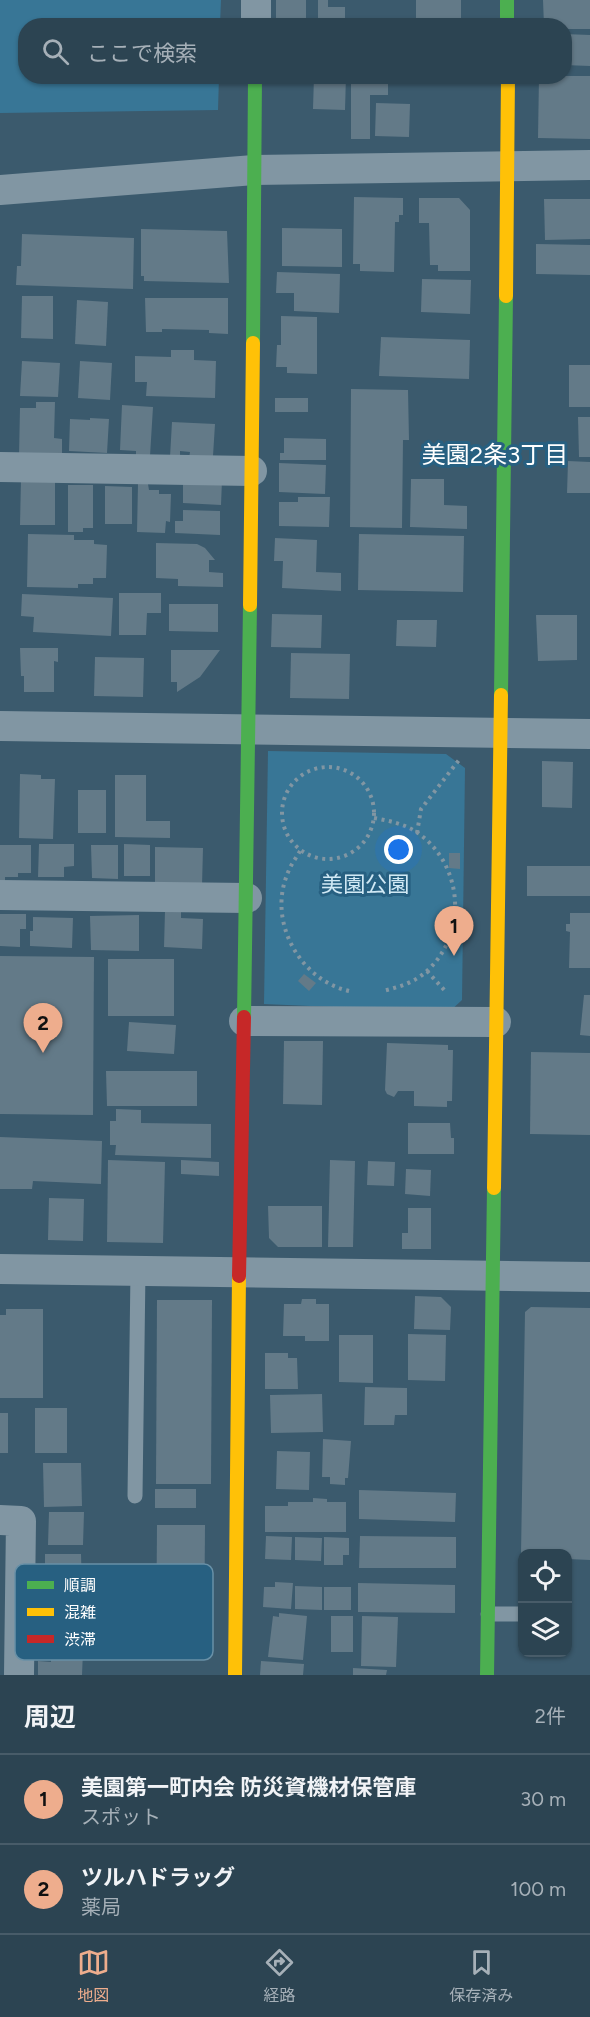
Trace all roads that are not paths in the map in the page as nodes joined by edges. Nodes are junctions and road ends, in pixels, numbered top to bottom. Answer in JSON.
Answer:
{"nodes":[{"id":1,"x":256,"y":0,"type":"edge"},
{"id":2,"x":507,"y":0,"type":"edge"},
{"id":3,"x":256,"y":18,"type":"edge"},
{"id":4,"x":507,"y":18,"type":"edge"},
{"id":5,"x":255,"y":84,"type":"edge"},
{"id":6,"x":508,"y":84,"type":"edge"},
{"id":7,"x":590,"y":165,"type":"edge"},
{"id":8,"x":508,"y":166,"type":"junction"},
{"id":9,"x":254,"y":170,"type":"junction"},
{"id":10,"x":0,"y":190,"type":"edge"},
{"id":11,"x":0,"y":467,"type":"edge"},
{"id":12,"x":252,"y":471,"type":"junction"},
{"id":13,"x":0,"y":726,"type":"edge"},
{"id":14,"x":249,"y":729,"type":"junction"},
{"id":15,"x":500,"y":732,"type":"junction"},
{"id":16,"x":590,"y":734,"type":"edge"},
{"id":17,"x":0,"y":895,"type":"edge"},
{"id":18,"x":247,"y":898,"type":"junction"},
{"id":19,"x":244,"y":1021,"type":"junction"},
{"id":20,"x":496,"y":1022,"type":"junction"},
{"id":21,"x":0,"y":1269,"type":"edge"},
{"id":22,"x":138,"y":1269,"type":"junction"},
{"id":23,"x":239,"y":1272,"type":"junction"},
{"id":24,"x":493,"y":1276,"type":"junction"},
{"id":25,"x":590,"y":1276,"type":"edge"},
{"id":26,"x":135,"y":1496,"type":"dead end"},
{"id":27,"x":0,"y":1520,"type":"edge"},
{"id":28,"x":20,"y":1564,"type":"edge"},
{"id":29,"x":488,"y":1614,"type":"junction"},
{"id":30,"x":518,"y":1614,"type":"edge"},
{"id":31,"x":19,"y":1660,"type":"edge"},
{"id":32,"x":19,"y":1675,"type":"edge"},
{"id":33,"x":236,"y":1675,"type":"edge"},
{"id":34,"x":488,"y":1675,"type":"edge"}],
"edges":[{"from":1,"to":3,"type":"street"},
{"from":2,"to":4,"type":"street"},
{"from":5,"to":9,"type":"street"},
{"from":6,"to":8,"type":"street"},
{"from":7,"to":8,"type":"street"},
{"from":8,"to":9,"type":"street"},
{"from":8,"to":15,"type":"street"},
{"from":9,"to":10,"type":"street"},
{"from":9,"to":12,"type":"street"},
{"from":11,"to":12,"type":"street"},
{"from":12,"to":14,"type":"street"},
{"from":13,"to":14,"type":"street"},
{"from":14,"to":15,"type":"street"},
{"from":14,"to":18,"type":"street"},
{"from":15,"to":16,"type":"street"},
{"from":15,"to":20,"type":"street"},
{"from":17,"to":18,"type":"street"},
{"from":18,"to":19,"type":"street"},
{"from":19,"to":20,"type":"street"},
{"from":19,"to":23,"type":"street"},
{"from":20,"to":24,"type":"street"},
{"from":21,"to":22,"type":"street"},
{"from":22,"to":23,"type":"street"},
{"from":22,"to":26,"type":"lane"},
{"from":23,"to":24,"type":"street"},
{"from":23,"to":33,"type":"street"},
{"from":24,"to":25,"type":"street"},
{"from":24,"to":29,"type":"street"},
{"from":27,"to":28,"type":"street"},
{"from":29,"to":30,"type":"lane"},
{"from":29,"to":34,"type":"street"},
{"from":31,"to":32,"type":"street"}]}
